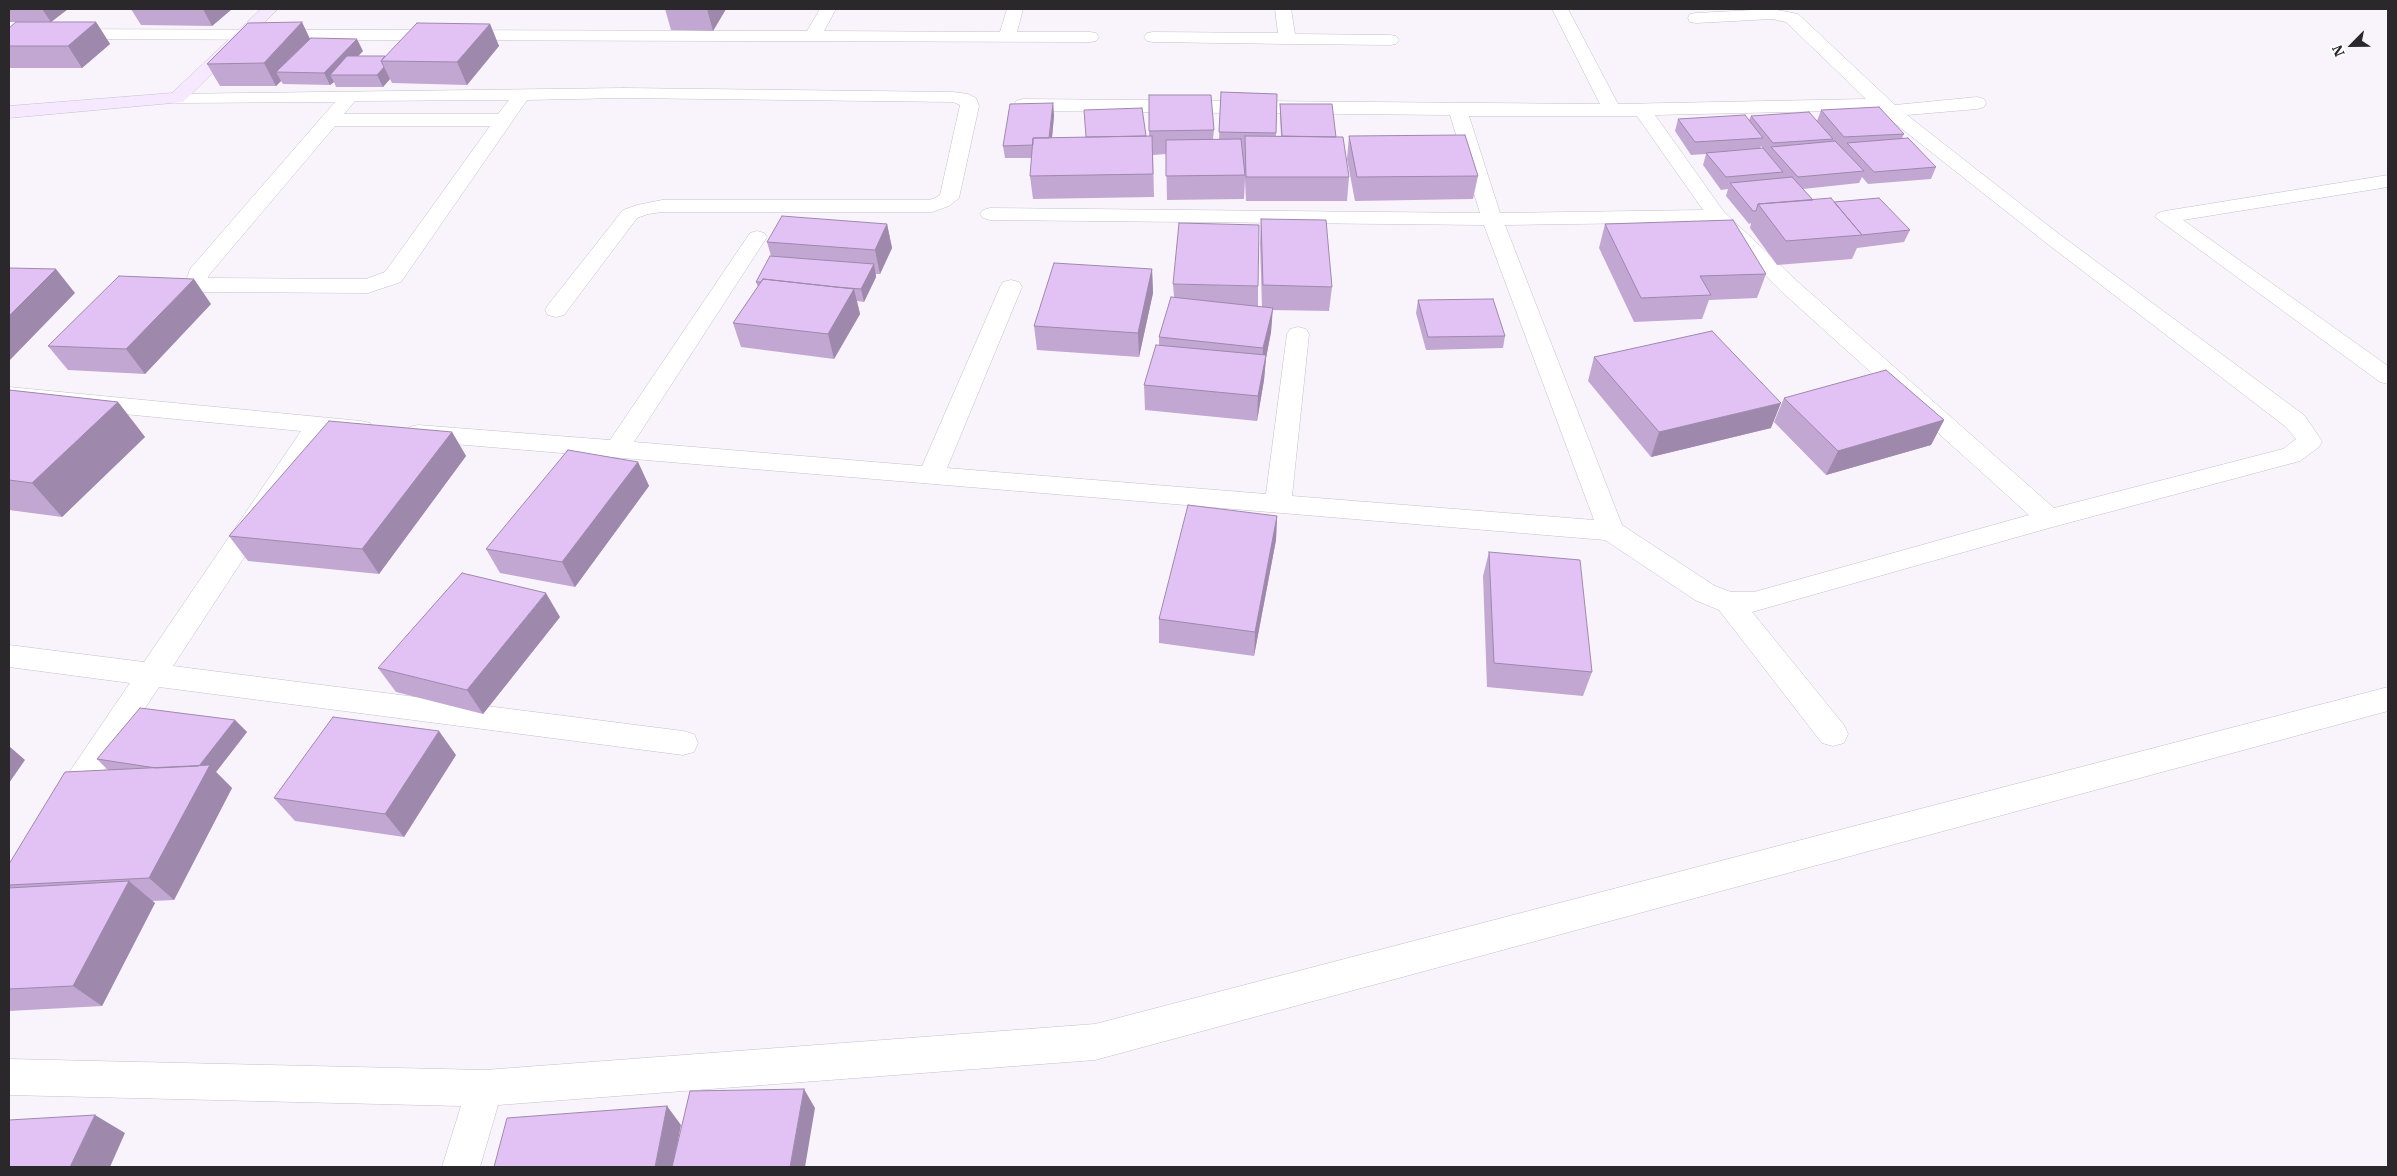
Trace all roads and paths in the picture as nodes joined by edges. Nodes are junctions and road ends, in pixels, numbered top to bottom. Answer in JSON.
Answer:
{"nodes":[{"id":1,"x":270,"y":9,"type":"edge"},
{"id":2,"x":828,"y":9,"type":"edge"},
{"id":3,"x":1014,"y":9,"type":"edge"},
{"id":4,"x":1283,"y":9,"type":"edge"},
{"id":5,"x":1560,"y":9,"type":"edge"},
{"id":6,"x":1696,"y":18,"type":"dead end"},
{"id":7,"x":9,"y":34,"type":"edge"},
{"id":8,"x":246,"y":34,"type":"junction"},
{"id":9,"x":1008,"y":35,"type":"junction"},
{"id":10,"x":814,"y":36,"type":"junction"},
{"id":11,"x":1090,"y":36,"type":"dead end"},
{"id":12,"x":1153,"y":38,"type":"dead end"},
{"id":13,"x":1287,"y":38,"type":"junction"},
{"id":14,"x":1390,"y":40,"type":"dead end"},
{"id":15,"x":522,"y":94,"type":"junction"},
{"id":16,"x":438,"y":95,"type":"junction"},
{"id":17,"x":350,"y":96,"type":"junction"},
{"id":18,"x":176,"y":98,"type":"junction"},
{"id":19,"x":1978,"y":103,"type":"dead end"},
{"id":20,"x":1023,"y":105,"type":"edge"},
{"id":21,"x":1885,"y":107,"type":"junction"},
{"id":22,"x":1458,"y":110,"type":"junction"},
{"id":23,"x":1612,"y":110,"type":"junction"},
{"id":24,"x":1642,"y":110,"type":"junction"},
{"id":25,"x":9,"y":112,"type":"edge"},
{"id":26,"x":418,"y":119,"type":"junction"},
{"id":27,"x":329,"y":120,"type":"junction"},
{"id":28,"x":504,"y":120,"type":"junction"},
{"id":29,"x":2385,"y":184,"type":"edge"},
{"id":30,"x":990,"y":214,"type":"dead end"},
{"id":31,"x":1717,"y":216,"type":"junction"},
{"id":32,"x":1492,"y":219,"type":"junction"},
{"id":33,"x":756,"y":237,"type":"dead end"},
{"id":34,"x":1011,"y":287,"type":"dead end"},
{"id":35,"x":556,"y":310,"type":"dead end"},
{"id":36,"x":1298,"y":334,"type":"dead end"},
{"id":37,"x":2388,"y":378,"type":"edge"},
{"id":38,"x":9,"y":395,"type":"edge"},
{"id":39,"x":318,"y":425,"type":"junction"},
{"id":40,"x":616,"y":450,"type":"junction"},
{"id":41,"x":931,"y":475,"type":"junction"},
{"id":42,"x":1278,"y":504,"type":"junction"},
{"id":43,"x":2049,"y":519,"type":"junction"},
{"id":44,"x":1611,"y":531,"type":"junction"},
{"id":45,"x":1729,"y":603,"type":"junction"},
{"id":46,"x":9,"y":656,"type":"edge"},
{"id":47,"x":153,"y":674,"type":"junction"},
{"id":48,"x":2388,"y":700,"type":"edge"},
{"id":49,"x":1833,"y":734,"type":"dead end"},
{"id":50,"x":683,"y":743,"type":"dead end"},
{"id":51,"x":53,"y":821,"type":"edge"},
{"id":52,"x":9,"y":1077,"type":"edge"},
{"id":53,"x":485,"y":1088,"type":"junction"},
{"id":54,"x":461,"y":1167,"type":"edge"}],
"edges":[{"from":1,"to":8,"type":"street"},
{"from":2,"to":10,"type":"street"},
{"from":3,"to":9,"type":"street"},
{"from":4,"to":13,"type":"street"},
{"from":5,"to":23,"type":"street"},
{"from":6,"to":21,"type":"street"},
{"from":7,"to":8,"type":"street"},
{"from":8,"to":10,"type":"street"},
{"from":8,"to":18,"type":"street"},
{"from":9,"to":10,"type":"street"},
{"from":9,"to":11,"type":"street"},
{"from":12,"to":13,"type":"street"},
{"from":13,"to":14,"type":"street"},
{"from":15,"to":16,"type":"street"},
{"from":15,"to":28,"type":"street"},
{"from":15,"to":35,"type":"street"},
{"from":16,"to":17,"type":"street"},
{"from":16,"to":26,"type":"street"},
{"from":17,"to":18,"type":"street"},
{"from":17,"to":27,"type":"street"},
{"from":18,"to":25,"type":"street"},
{"from":19,"to":21,"type":"street"},
{"from":20,"to":22,"type":"street"},
{"from":21,"to":24,"type":"street"},
{"from":21,"to":43,"type":"street"},
{"from":22,"to":23,"type":"street"},
{"from":22,"to":32,"type":"street"},
{"from":23,"to":24,"type":"street"},
{"from":24,"to":31,"type":"street"},
{"from":26,"to":27,"type":"street"},
{"from":26,"to":28,"type":"street"},
{"from":27,"to":28,"type":"street"},
{"from":29,"to":37,"type":"street"},
{"from":30,"to":32,"type":"street"},
{"from":31,"to":32,"type":"street"},
{"from":31,"to":43,"type":"street"},
{"from":32,"to":44,"type":"street"},
{"from":33,"to":40,"type":"street"},
{"from":34,"to":41,"type":"street"},
{"from":36,"to":42,"type":"street"},
{"from":38,"to":39,"type":"street"},
{"from":39,"to":40,"type":"street"},
{"from":39,"to":47,"type":"street"},
{"from":40,"to":41,"type":"street"},
{"from":41,"to":42,"type":"street"},
{"from":42,"to":44,"type":"street"},
{"from":43,"to":45,"type":"street"},
{"from":44,"to":45,"type":"street"},
{"from":45,"to":49,"type":"street"},
{"from":46,"to":47,"type":"street"},
{"from":47,"to":50,"type":"street"},
{"from":47,"to":51,"type":"street"},
{"from":48,"to":53,"type":"street"},
{"from":52,"to":53,"type":"street"},
{"from":53,"to":54,"type":"street"}]}
